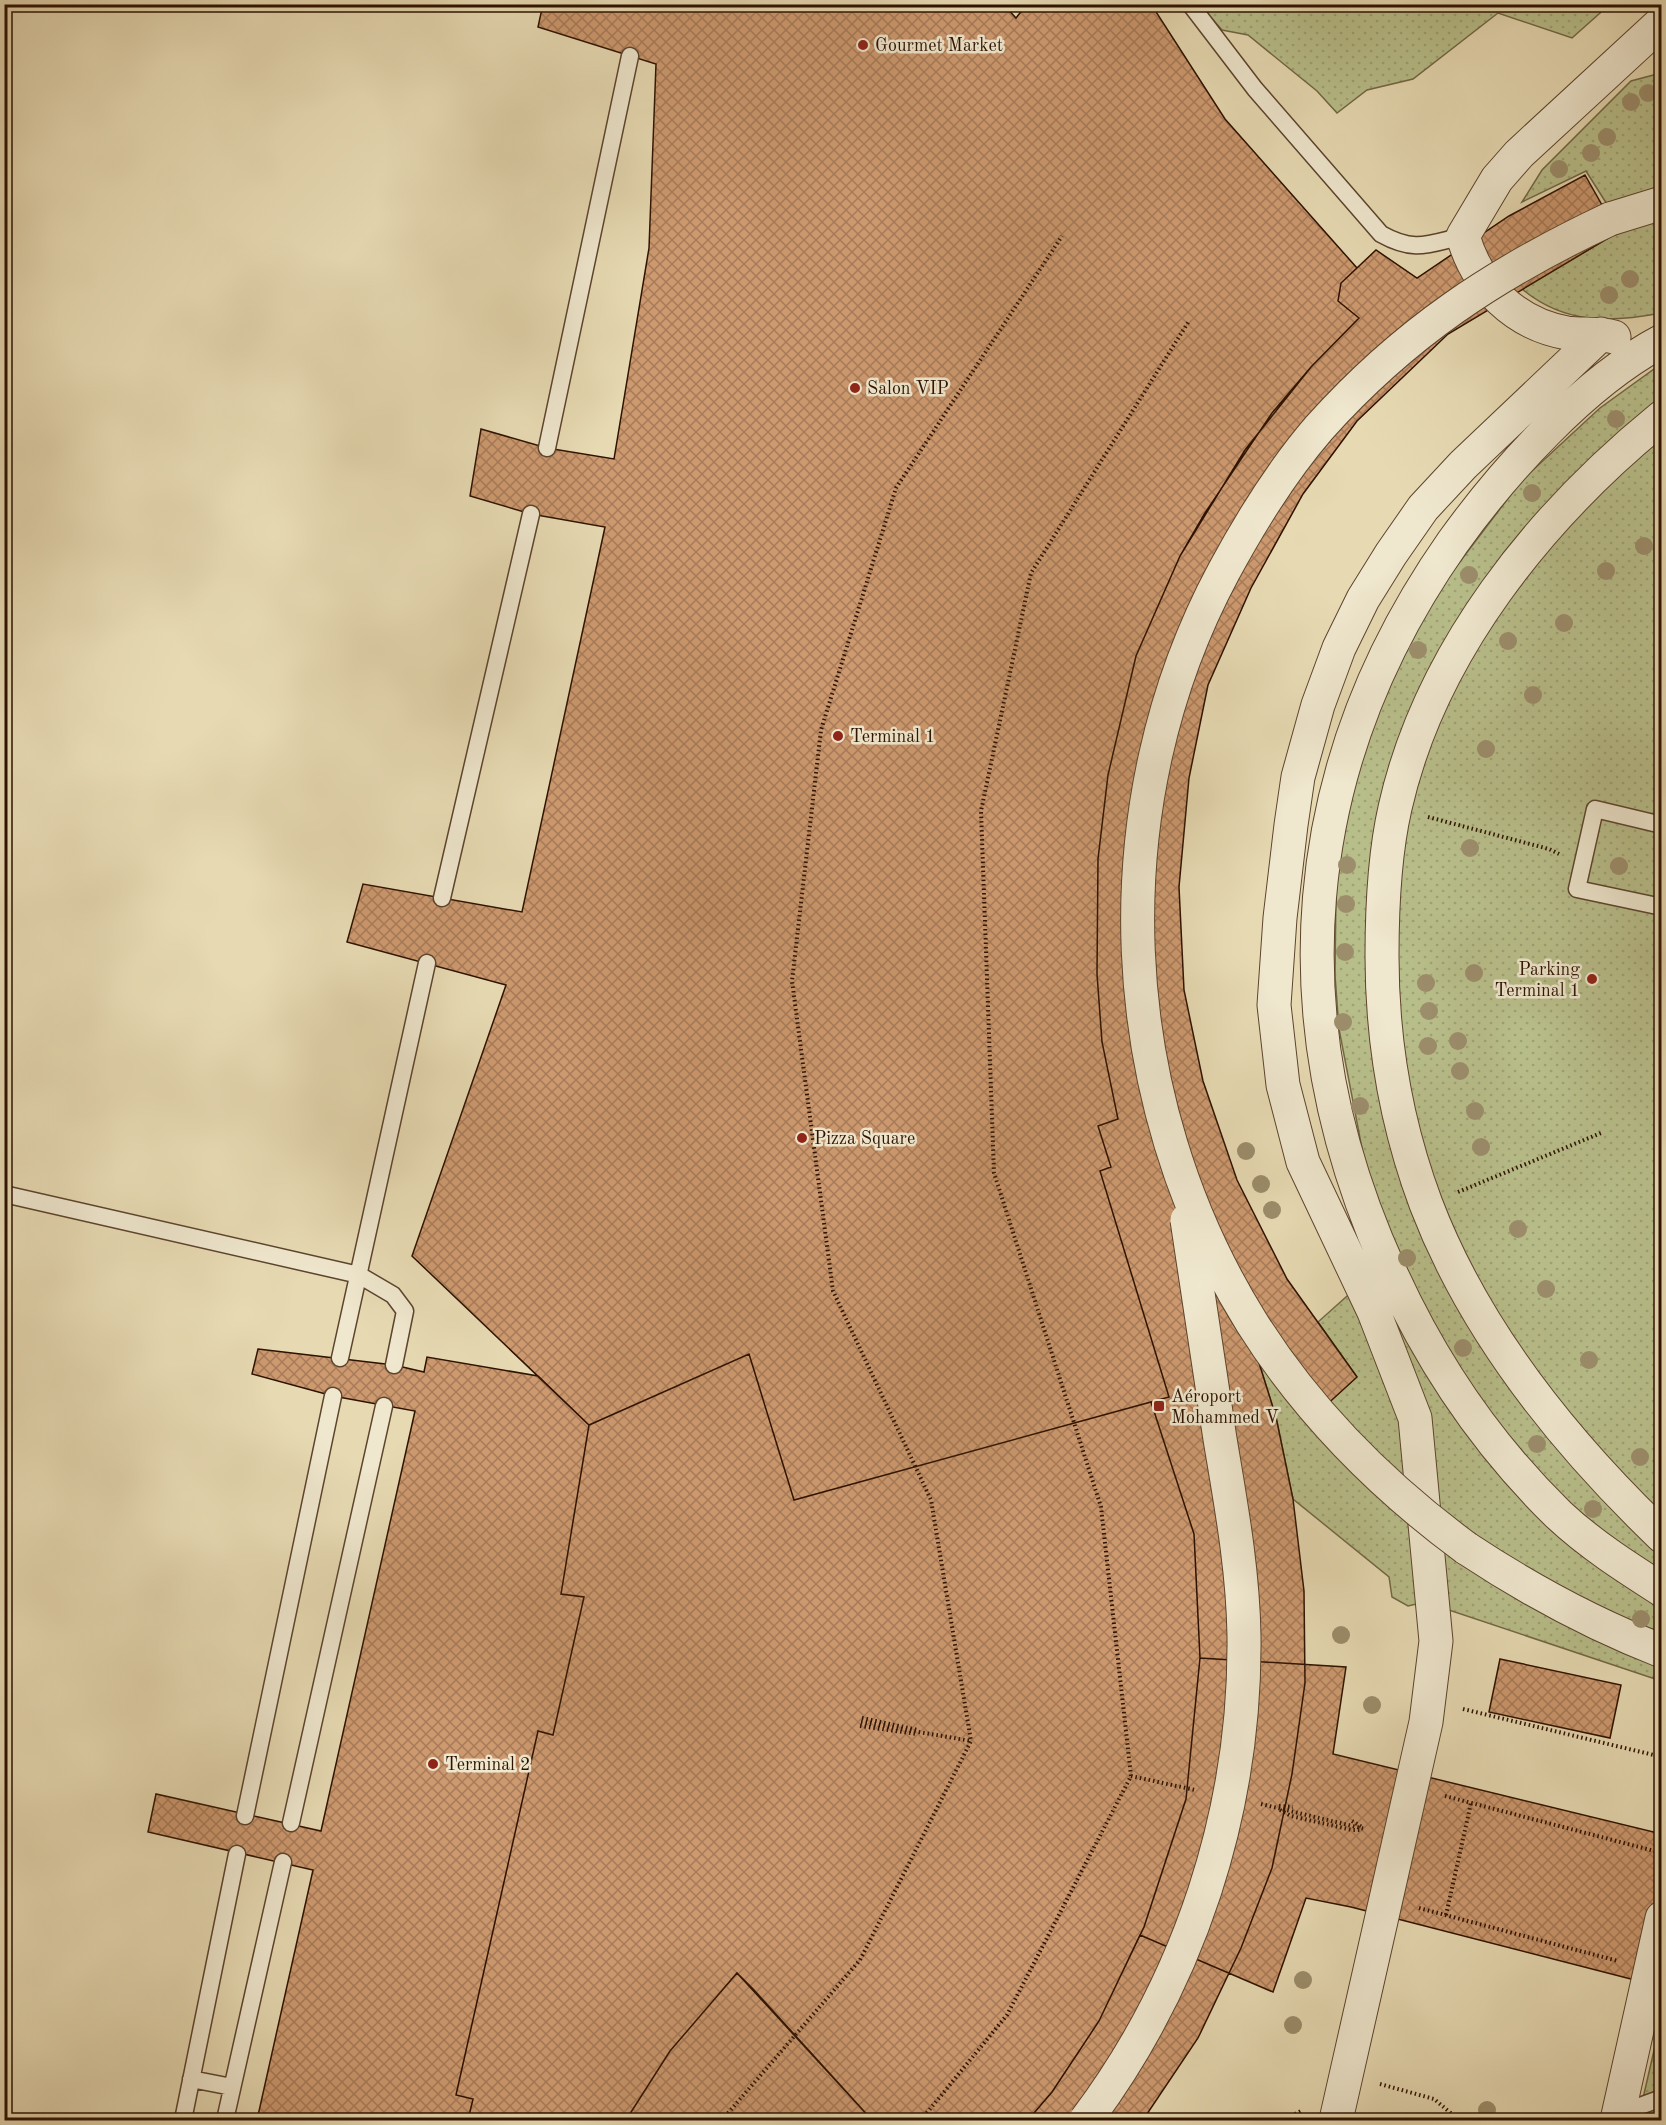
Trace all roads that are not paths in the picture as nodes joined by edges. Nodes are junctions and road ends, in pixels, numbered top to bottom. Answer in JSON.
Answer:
{"nodes":[{"id":1,"x":1190,"y":4,"type":"edge"},
{"id":2,"x":1662,"y":22,"type":"edge"},
{"id":3,"x":630,"y":56,"type":"dead end"},
{"id":4,"x":1662,"y":202,"type":"edge"},
{"id":5,"x":1463,"y":236,"type":"junction"},
{"id":6,"x":1601,"y":334,"type":"junction"},
{"id":7,"x":1654,"y":345,"type":"edge"},
{"id":8,"x":1662,"y":417,"type":"edge"},
{"id":9,"x":546,"y":448,"type":"dead end"},
{"id":10,"x":531,"y":514,"type":"dead end"},
{"id":11,"x":1662,"y":825,"type":"edge"},
{"id":12,"x":442,"y":898,"type":"dead end"},
{"id":13,"x":1662,"y":908,"type":"edge"},
{"id":14,"x":427,"y":963,"type":"dead end"},
{"id":15,"x":1276,"y":965,"type":"junction"},
{"id":16,"x":1315,"y":969,"type":"junction"},
{"id":17,"x":1180,"y":1174,"type":"junction"},
{"id":18,"x":4,"y":1194,"type":"edge"},
{"id":19,"x":358,"y":1275,"type":"junction"},
{"id":20,"x":1388,"y":1306,"type":"junction"},
{"id":21,"x":340,"y":1358,"type":"dead end"},
{"id":22,"x":394,"y":1365,"type":"dead end"},
{"id":23,"x":333,"y":1396,"type":"dead end"},
{"id":24,"x":384,"y":1406,"type":"dead end"},
{"id":25,"x":1662,"y":1536,"type":"edge"},
{"id":26,"x":1662,"y":1590,"type":"edge"},
{"id":27,"x":1662,"y":1651,"type":"edge"},
{"id":28,"x":245,"y":1816,"type":"dead end"},
{"id":29,"x":291,"y":1823,"type":"dead end"},
{"id":30,"x":237,"y":1854,"type":"dead end"},
{"id":31,"x":283,"y":1862,"type":"dead end"},
{"id":32,"x":1662,"y":1918,"type":"edge"},
{"id":33,"x":1648,"y":1955,"type":"edge"},
{"id":34,"x":191,"y":2079,"type":"junction"},
{"id":35,"x":232,"y":2086,"type":"junction"},
{"id":36,"x":1662,"y":2098,"type":"edge"},
{"id":37,"x":1617,"y":2117,"type":"edge"},
{"id":38,"x":183,"y":2121,"type":"edge"},
{"id":39,"x":225,"y":2121,"type":"edge"},
{"id":40,"x":1086,"y":2121,"type":"edge"},
{"id":41,"x":1336,"y":2121,"type":"edge"}],
"edges":[{"from":1,"to":5,"type":"lane"},
{"from":2,"to":5,"type":"street"},
{"from":3,"to":9,"type":"lane"},
{"from":4,"to":17,"type":"street","bridge":true},
{"from":5,"to":6,"type":"street"},
{"from":6,"to":7,"type":"street"},
{"from":6,"to":15,"type":"street"},
{"from":7,"to":16,"type":"street"},
{"from":8,"to":25,"type":"street"},
{"from":10,"to":12,"type":"lane"},
{"from":11,"to":13,"type":"lane"},
{"from":14,"to":19,"type":"lane"},
{"from":15,"to":16,"type":"street"},
{"from":15,"to":20,"type":"street"},
{"from":16,"to":20,"type":"street"},
{"from":17,"to":27,"type":"street","bridge":true},
{"from":17,"to":40,"type":"street","bridge":true},
{"from":18,"to":19,"type":"lane"},
{"from":19,"to":21,"type":"lane"},
{"from":19,"to":22,"type":"lane"},
{"from":20,"to":26,"type":"street"},
{"from":20,"to":41,"type":"street"},
{"from":23,"to":28,"type":"lane"},
{"from":24,"to":29,"type":"lane"},
{"from":30,"to":34,"type":"lane"},
{"from":31,"to":35,"type":"lane"},
{"from":32,"to":33,"type":"street"},
{"from":33,"to":37,"type":"street"},
{"from":34,"to":35,"type":"lane"},
{"from":34,"to":38,"type":"lane"},
{"from":35,"to":39,"type":"lane"},
{"from":36,"to":37,"type":"lane"}]}
